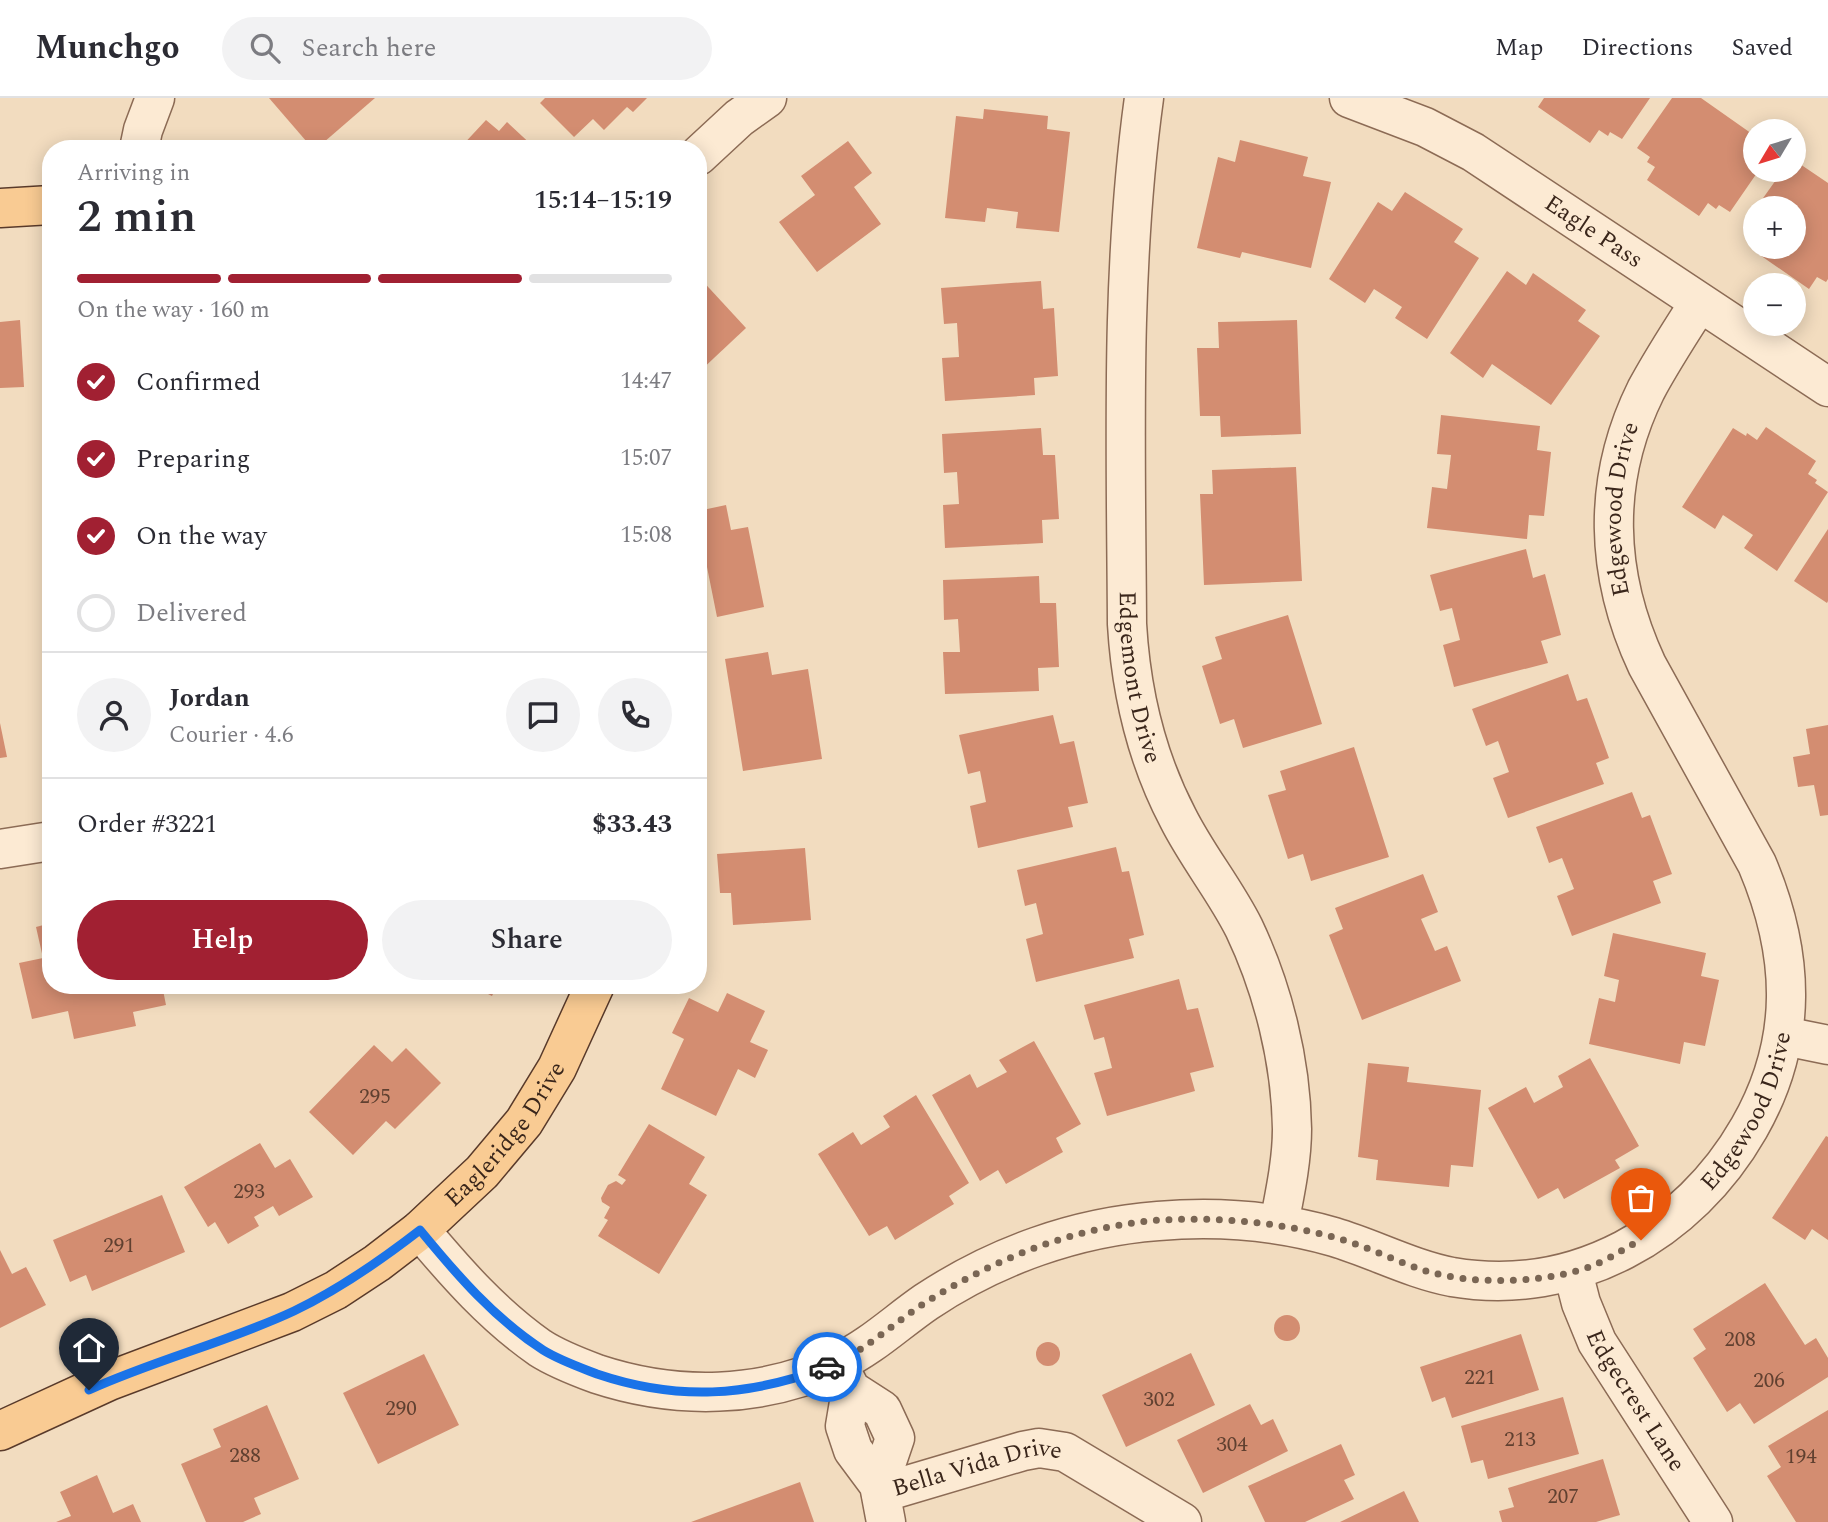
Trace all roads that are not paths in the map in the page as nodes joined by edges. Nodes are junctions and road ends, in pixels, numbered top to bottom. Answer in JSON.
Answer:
{"nodes":[{"id":1,"x":155,"y":98,"type":"edge"},
{"id":2,"x":767,"y":98,"type":"edge"},
{"id":3,"x":1144,"y":98,"type":"edge"},
{"id":4,"x":1349,"y":98,"type":"edge"},
{"id":5,"x":140,"y":140,"type":"edge"},
{"id":6,"x":707,"y":148,"type":"edge"},
{"id":7,"x":42,"y":206,"type":"edge"},
{"id":8,"x":0,"y":208,"type":"edge"},
{"id":9,"x":1699,"y":303,"type":"junction"},
{"id":10,"x":1828,"y":387,"type":"edge"},
{"id":11,"x":42,"y":842,"type":"edge"},
{"id":12,"x":0,"y":849,"type":"edge"},
{"id":13,"x":591,"y":994,"type":"edge"},
{"id":14,"x":1784,"y":1036,"type":"junction"},
{"id":15,"x":1828,"y":1045,"type":"edge"},
{"id":16,"x":1279,"y":1224,"type":"junction"},
{"id":17,"x":420,"y":1230,"type":"junction"},
{"id":18,"x":1573,"y":1272,"type":"junction"},
{"id":19,"x":844,"y":1377,"type":"junction"},
{"id":20,"x":0,"y":1431,"type":"edge"},
{"id":21,"x":882,"y":1500,"type":"edge"},
{"id":22,"x":1182,"y":1522,"type":"edge"},
{"id":23,"x":1713,"y":1522,"type":"edge"}],
"edges":[{"from":1,"to":5,"type":"street"},
{"from":2,"to":6,"type":"street"},
{"from":3,"to":16,"type":"street","name":"Edgemont Drive"},
{"from":4,"to":9,"type":"street","name":"Eagle Pass"},
{"from":7,"to":8,"type":"main road"},
{"from":9,"to":10,"type":"street","name":"Eagle Pass"},
{"from":9,"to":14,"type":"street","name":"Edgewood Drive"},
{"from":11,"to":12,"type":"street"},
{"from":13,"to":17,"type":"main road","name":"Eagleridge Drive"},
{"from":14,"to":15,"type":"street"},
{"from":14,"to":18,"type":"street","name":"Edgewood Drive"},
{"from":16,"to":18,"type":"street","name":"Edgewood Drive"},
{"from":16,"to":19,"type":"street","name":"Edgewood Drive"},
{"from":17,"to":19,"type":"street","name":"Edgewood Drive"},
{"from":17,"to":20,"type":"main road","name":"Eagleridge Drive"},
{"from":18,"to":23,"type":"street","name":"Edgecrest Lane"},
{"from":19,"to":21,"type":"street","name":"Bella Vida Drive"},
{"from":21,"to":22,"type":"street","name":"Bella Vida Drive"}]}
